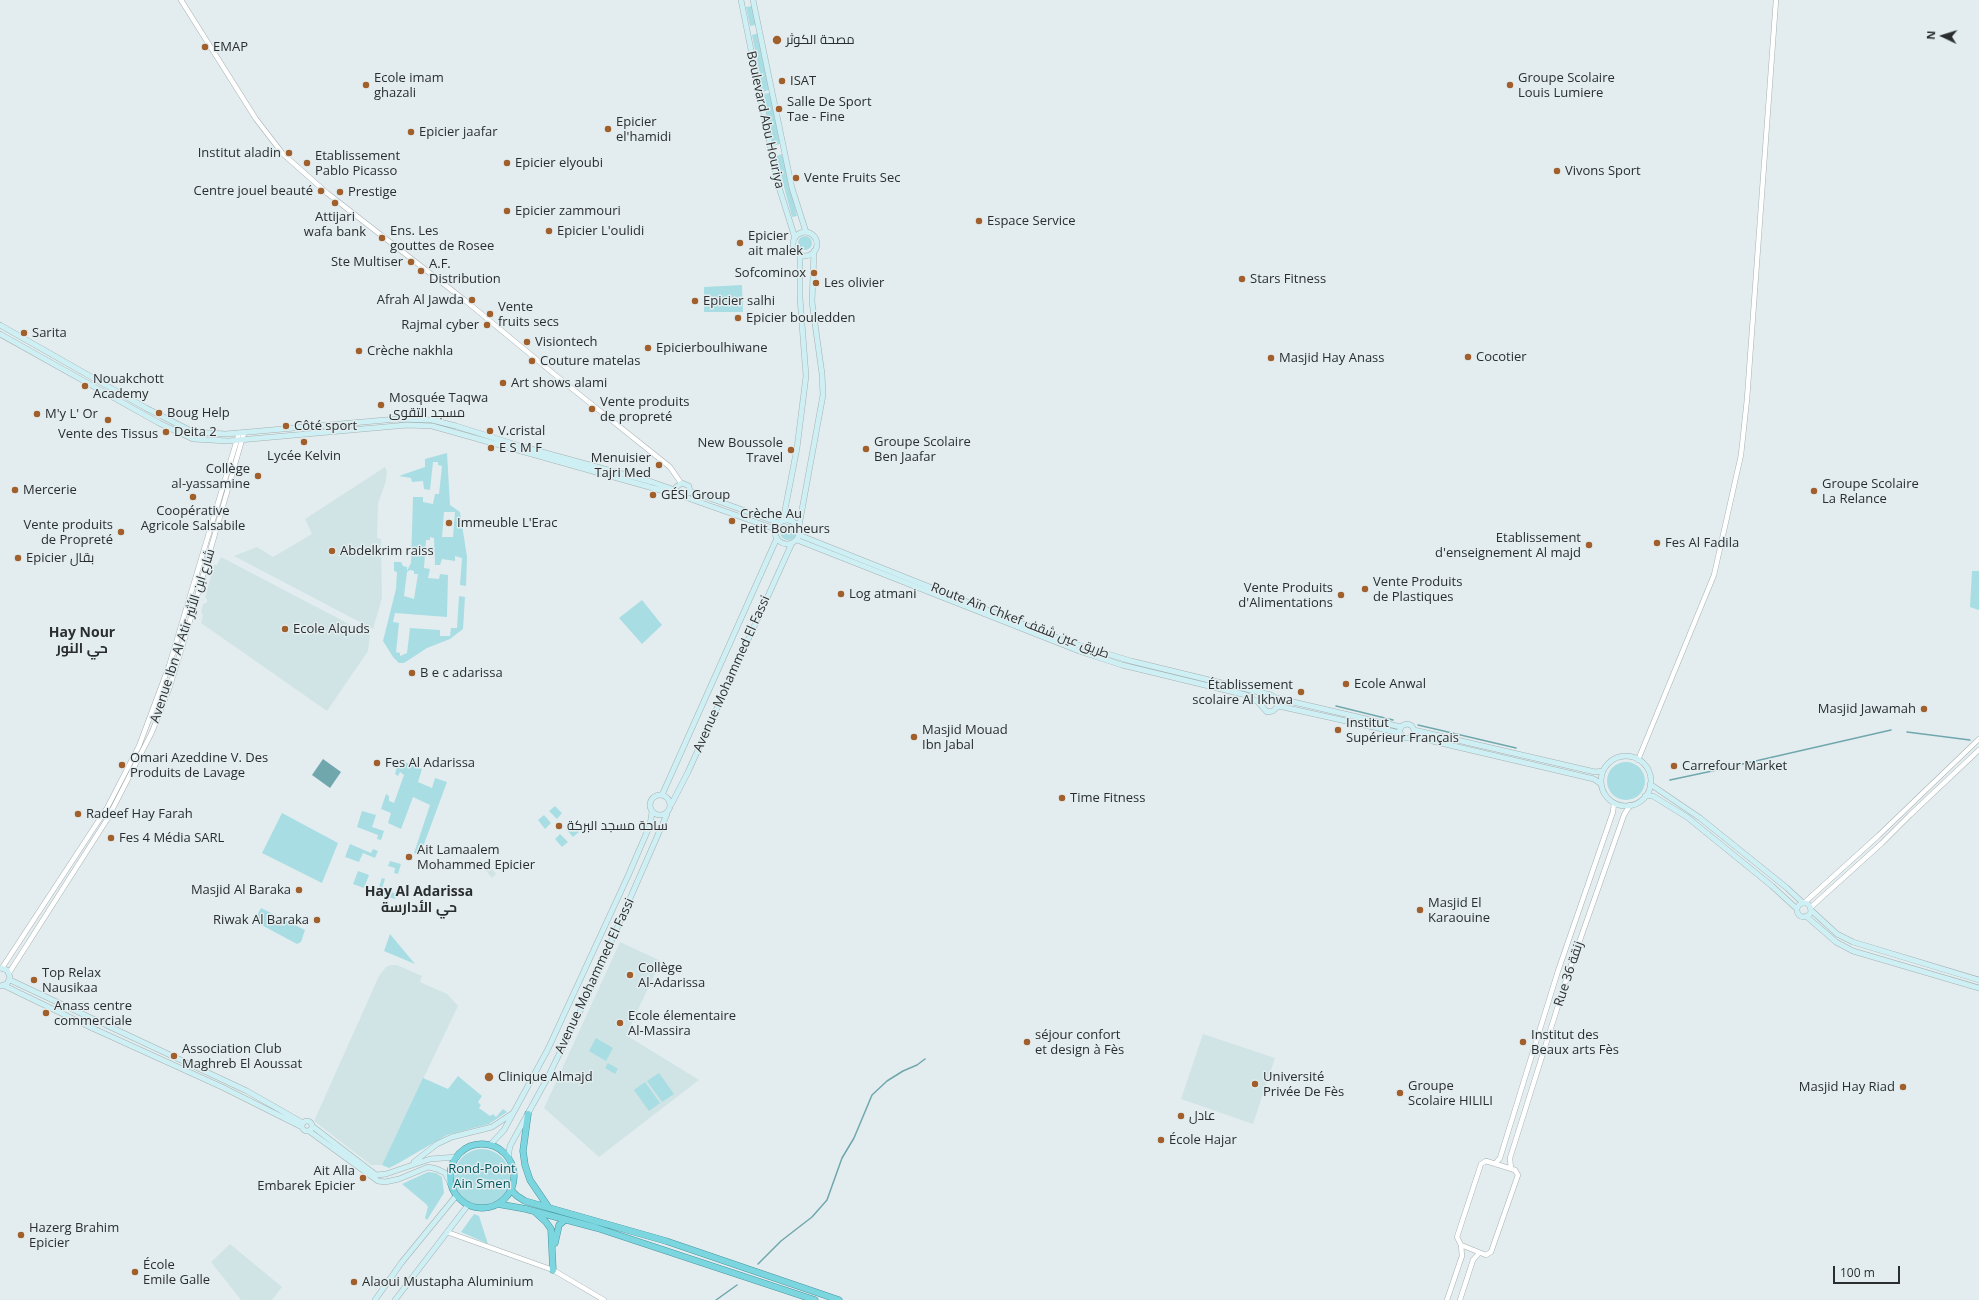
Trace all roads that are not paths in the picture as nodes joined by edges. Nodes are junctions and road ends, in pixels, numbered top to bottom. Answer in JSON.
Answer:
{"nodes":[{"id":1,"x":182,"y":0,"type":"edge"},
{"id":2,"x":741,"y":0,"type":"edge"},
{"id":3,"x":753,"y":0,"type":"edge"},
{"id":4,"x":1776,"y":0,"type":"edge"},
{"id":5,"x":806,"y":232,"type":"junction"},
{"id":6,"x":795,"y":238,"type":"junction"},
{"id":7,"x":814,"y":251,"type":"junction"},
{"id":8,"x":800,"y":254,"type":"junction"},
{"id":9,"x":0,"y":325,"type":"edge"},
{"id":10,"x":0,"y":334,"type":"edge"},
{"id":11,"x":241,"y":433,"type":"junction"},
{"id":12,"x":237,"y":440,"type":"junction"},
{"id":13,"x":243,"y":440,"type":"junction"},
{"id":14,"x":681,"y":483,"type":"junction"},
{"id":15,"x":690,"y":491,"type":"junction"},
{"id":16,"x":676,"y":493,"type":"junction"},
{"id":17,"x":685,"y":497,"type":"junction"},
{"id":18,"x":781,"y":521,"type":"junction"},
{"id":19,"x":799,"y":526,"type":"junction"},
{"id":20,"x":775,"y":529,"type":"junction"},
{"id":21,"x":777,"y":538,"type":"junction"},
{"id":22,"x":796,"y":539,"type":"junction"},
{"id":23,"x":1269,"y":696,"type":"junction"},
{"id":24,"x":1276,"y":698,"type":"junction"},
{"id":25,"x":1262,"y":706,"type":"junction"},
{"id":26,"x":1278,"y":707,"type":"junction"},
{"id":27,"x":1401,"y":727,"type":"junction"},
{"id":28,"x":1414,"y":730,"type":"junction"},
{"id":29,"x":1400,"y":733,"type":"junction"},
{"id":30,"x":1411,"y":736,"type":"junction"},
{"id":31,"x":1979,"y":739,"type":"edge"},
{"id":32,"x":1979,"y":750,"type":"edge"},
{"id":33,"x":1638,"y":760,"type":"junction"},
{"id":34,"x":1603,"y":771,"type":"junction"},
{"id":35,"x":1601,"y":784,"type":"junction"},
{"id":36,"x":1650,"y":784,"type":"junction"},
{"id":37,"x":662,"y":795,"type":"junction"},
{"id":38,"x":1645,"y":796,"type":"junction"},
{"id":39,"x":1614,"y":803,"type":"junction"},
{"id":40,"x":671,"y":805,"type":"junction"},
{"id":41,"x":1630,"y":806,"type":"junction"},
{"id":42,"x":652,"y":812,"type":"junction"},
{"id":43,"x":667,"y":814,"type":"junction"},
{"id":44,"x":1804,"y":903,"type":"junction"},
{"id":45,"x":1797,"y":909,"type":"junction"},
{"id":46,"x":1810,"y":909,"type":"junction"},
{"id":47,"x":1806,"y":916,"type":"junction"},
{"id":48,"x":1,"y":968,"type":"edge"},
{"id":49,"x":9,"y":973,"type":"junction"},
{"id":50,"x":10,"y":980,"type":"junction"},
{"id":51,"x":1979,"y":980,"type":"edge"},
{"id":52,"x":1,"y":987,"type":"edge"},
{"id":53,"x":1979,"y":988,"type":"edge"},
{"id":54,"x":515,"y":1112,"type":"junction"},
{"id":55,"x":528,"y":1114,"type":"junction"},
{"id":56,"x":303,"y":1125,"type":"junction"},
{"id":57,"x":311,"y":1129,"type":"junction"},
{"id":58,"x":490,"y":1145,"type":"junction"},
{"id":59,"x":456,"y":1157,"type":"junction"},
{"id":60,"x":508,"y":1158,"type":"junction"},
{"id":61,"x":414,"y":1163,"type":"junction"},
{"id":62,"x":1495,"y":1164,"type":"junction"},
{"id":63,"x":1511,"y":1169,"type":"junction"},
{"id":64,"x":451,"y":1185,"type":"junction"},
{"id":65,"x":511,"y":1190,"type":"junction"},
{"id":66,"x":456,"y":1196,"type":"junction"},
{"id":67,"x":498,"y":1204,"type":"junction"},
{"id":68,"x":468,"y":1205,"type":"junction"},
{"id":69,"x":549,"y":1208,"type":"junction"},
{"id":70,"x":534,"y":1211,"type":"junction"},
{"id":71,"x":565,"y":1220,"type":"junction"},
{"id":72,"x":447,"y":1232,"type":"junction"},
{"id":73,"x":1461,"y":1245,"type":"junction"},
{"id":74,"x":1479,"y":1253,"type":"junction"},
{"id":75,"x":553,"y":1270,"type":"junction"},
{"id":76,"x":375,"y":1300,"type":"edge"},
{"id":77,"x":395,"y":1300,"type":"edge"},
{"id":78,"x":604,"y":1300,"type":"edge"},
{"id":79,"x":815,"y":1300,"type":"edge"},
{"id":80,"x":839,"y":1300,"type":"edge"},
{"id":81,"x":1447,"y":1300,"type":"edge"},
{"id":82,"x":1460,"y":1300,"type":"edge"}],
"edges":[{"from":1,"to":14,"type":"street"},
{"from":2,"to":6,"type":"main road","name":"Boulevard Abu Houriya"},
{"from":3,"to":5,"type":"main road","name":"Boulevard Abu Houriya"},
{"from":4,"to":33,"type":"street"},
{"from":5,"to":6,"type":"main road"},
{"from":5,"to":7,"type":"main road"},
{"from":6,"to":8,"type":"main road"},
{"from":7,"to":8,"type":"main road"},
{"from":7,"to":19,"type":"main road"},
{"from":8,"to":18,"type":"main road"},
{"from":9,"to":11,"type":"main road"},
{"from":10,"to":12,"type":"main road"},
{"from":11,"to":12,"type":"street","name":"Avenue Ibn Al Atir شارع ابن الأثير"},
{"from":11,"to":13,"type":"street","name":"Avenue Ibn Al Atir شارع ابن الأثير"},
{"from":11,"to":16,"type":"main road"},
{"from":12,"to":13,"type":"main road"},
{"from":12,"to":48,"type":"street","name":"Avenue Ibn Al Atir شارع ابن الأثير"},
{"from":13,"to":16,"type":"main road"},
{"from":13,"to":49,"type":"street","name":"Avenue Ibn Al Atir شارع ابن الأثير"},
{"from":14,"to":15,"type":"main road"},
{"from":14,"to":16,"type":"main road"},
{"from":15,"to":17,"type":"main road"},
{"from":15,"to":18,"type":"main road"},
{"from":16,"to":17,"type":"main road"},
{"from":17,"to":20,"type":"main road"},
{"from":18,"to":19,"type":"main road"},
{"from":18,"to":20,"type":"main road"},
{"from":19,"to":22,"type":"main road"},
{"from":20,"to":21,"type":"main road"},
{"from":21,"to":22,"type":"main road"},
{"from":21,"to":37,"type":"main road","name":"Avenue Mohammed El Fassi"},
{"from":22,"to":23,"type":"main road","name":"Route Aïn Chkef طريق عين شقف"},
{"from":22,"to":25,"type":"main road","name":"Route Aïn Chkef طريق عين شقف"},
{"from":22,"to":40,"type":"main road","name":"Avenue Mohammed El Fassi"},
{"from":23,"to":24,"type":"main road"},
{"from":23,"to":25,"type":"main road"},
{"from":24,"to":26,"type":"main road"},
{"from":24,"to":27,"type":"main road"},
{"from":25,"to":26,"type":"main road"},
{"from":26,"to":29,"type":"main road"},
{"from":27,"to":28,"type":"main road"},
{"from":27,"to":29,"type":"main road"},
{"from":28,"to":30,"type":"main road"},
{"from":28,"to":34,"type":"main road"},
{"from":29,"to":30,"type":"main road"},
{"from":30,"to":35,"type":"main road"},
{"from":31,"to":44,"type":"street"},
{"from":32,"to":46,"type":"street"},
{"from":33,"to":34,"type":"main road"},
{"from":33,"to":36,"type":"main road"},
{"from":34,"to":35,"type":"main road"},
{"from":35,"to":39,"type":"main road"},
{"from":36,"to":38,"type":"main road"},
{"from":36,"to":44,"type":"main road"},
{"from":37,"to":40,"type":"main road"},
{"from":37,"to":42,"type":"main road","name":"Avenue Mohammed El Fassi"},
{"from":38,"to":41,"type":"main road"},
{"from":38,"to":45,"type":"main road"},
{"from":39,"to":41,"type":"main road"},
{"from":39,"to":62,"type":"street","name":"Rue 36 زنقة"},
{"from":40,"to":43,"type":"main road","name":"Avenue Mohammed El Fassi"},
{"from":41,"to":63,"type":"street","name":"Rue 36 زنقة"},
{"from":42,"to":43,"type":"main road"},
{"from":42,"to":54,"type":"main road","name":"Avenue Mohammed El Fassi"},
{"from":43,"to":55,"type":"main road","name":"Avenue Mohammed El Fassi"},
{"from":44,"to":45,"type":"main road"},
{"from":44,"to":46,"type":"main road"},
{"from":45,"to":47,"type":"main road"},
{"from":46,"to":47,"type":"main road"},
{"from":46,"to":51,"type":"main road"},
{"from":47,"to":53,"type":"main road"},
{"from":48,"to":49,"type":"main road"},
{"from":49,"to":50,"type":"main road"},
{"from":50,"to":52,"type":"main road"},
{"from":50,"to":56,"type":"main road"},
{"from":52,"to":56,"type":"main road"},
{"from":54,"to":58,"type":"main road","name":"Avenue Mohammed El Fassi"},
{"from":54,"to":61,"type":"main road"},
{"from":55,"to":60,"type":"main road","name":"Avenue Mohammed El Fassi"},
{"from":55,"to":69,"type":"highway"},
{"from":56,"to":57,"type":"main road"},
{"from":56,"to":57,"type":"main road"},
{"from":57,"to":61,"type":"main road"},
{"from":57,"to":64,"type":"main road"},
{"from":58,"to":59,"type":"highway"},
{"from":58,"to":60,"type":"highway"},
{"from":59,"to":61,"type":"main road"},
{"from":59,"to":64,"type":"highway"},
{"from":60,"to":65,"type":"highway"},
{"from":62,"to":63,"type":"street"},
{"from":62,"to":73,"type":"street"},
{"from":63,"to":74,"type":"street","name":"Rue 36 زنقة"},
{"from":64,"to":66,"type":"highway"},
{"from":65,"to":67,"type":"highway"},
{"from":65,"to":69,"type":"highway"},
{"from":66,"to":68,"type":"highway"},
{"from":66,"to":76,"type":"main road"},
{"from":67,"to":68,"type":"highway"},
{"from":67,"to":70,"type":"highway"},
{"from":68,"to":72,"type":"main road"},
{"from":69,"to":80,"type":"highway"},
{"from":70,"to":71,"type":"highway"},
{"from":70,"to":75,"type":"highway"},
{"from":71,"to":75,"type":"highway"},
{"from":71,"to":79,"type":"highway"},
{"from":72,"to":75,"type":"street"},
{"from":72,"to":77,"type":"main road"},
{"from":73,"to":74,"type":"street"},
{"from":73,"to":81,"type":"street"},
{"from":74,"to":82,"type":"street"},
{"from":75,"to":78,"type":"street"}]}
